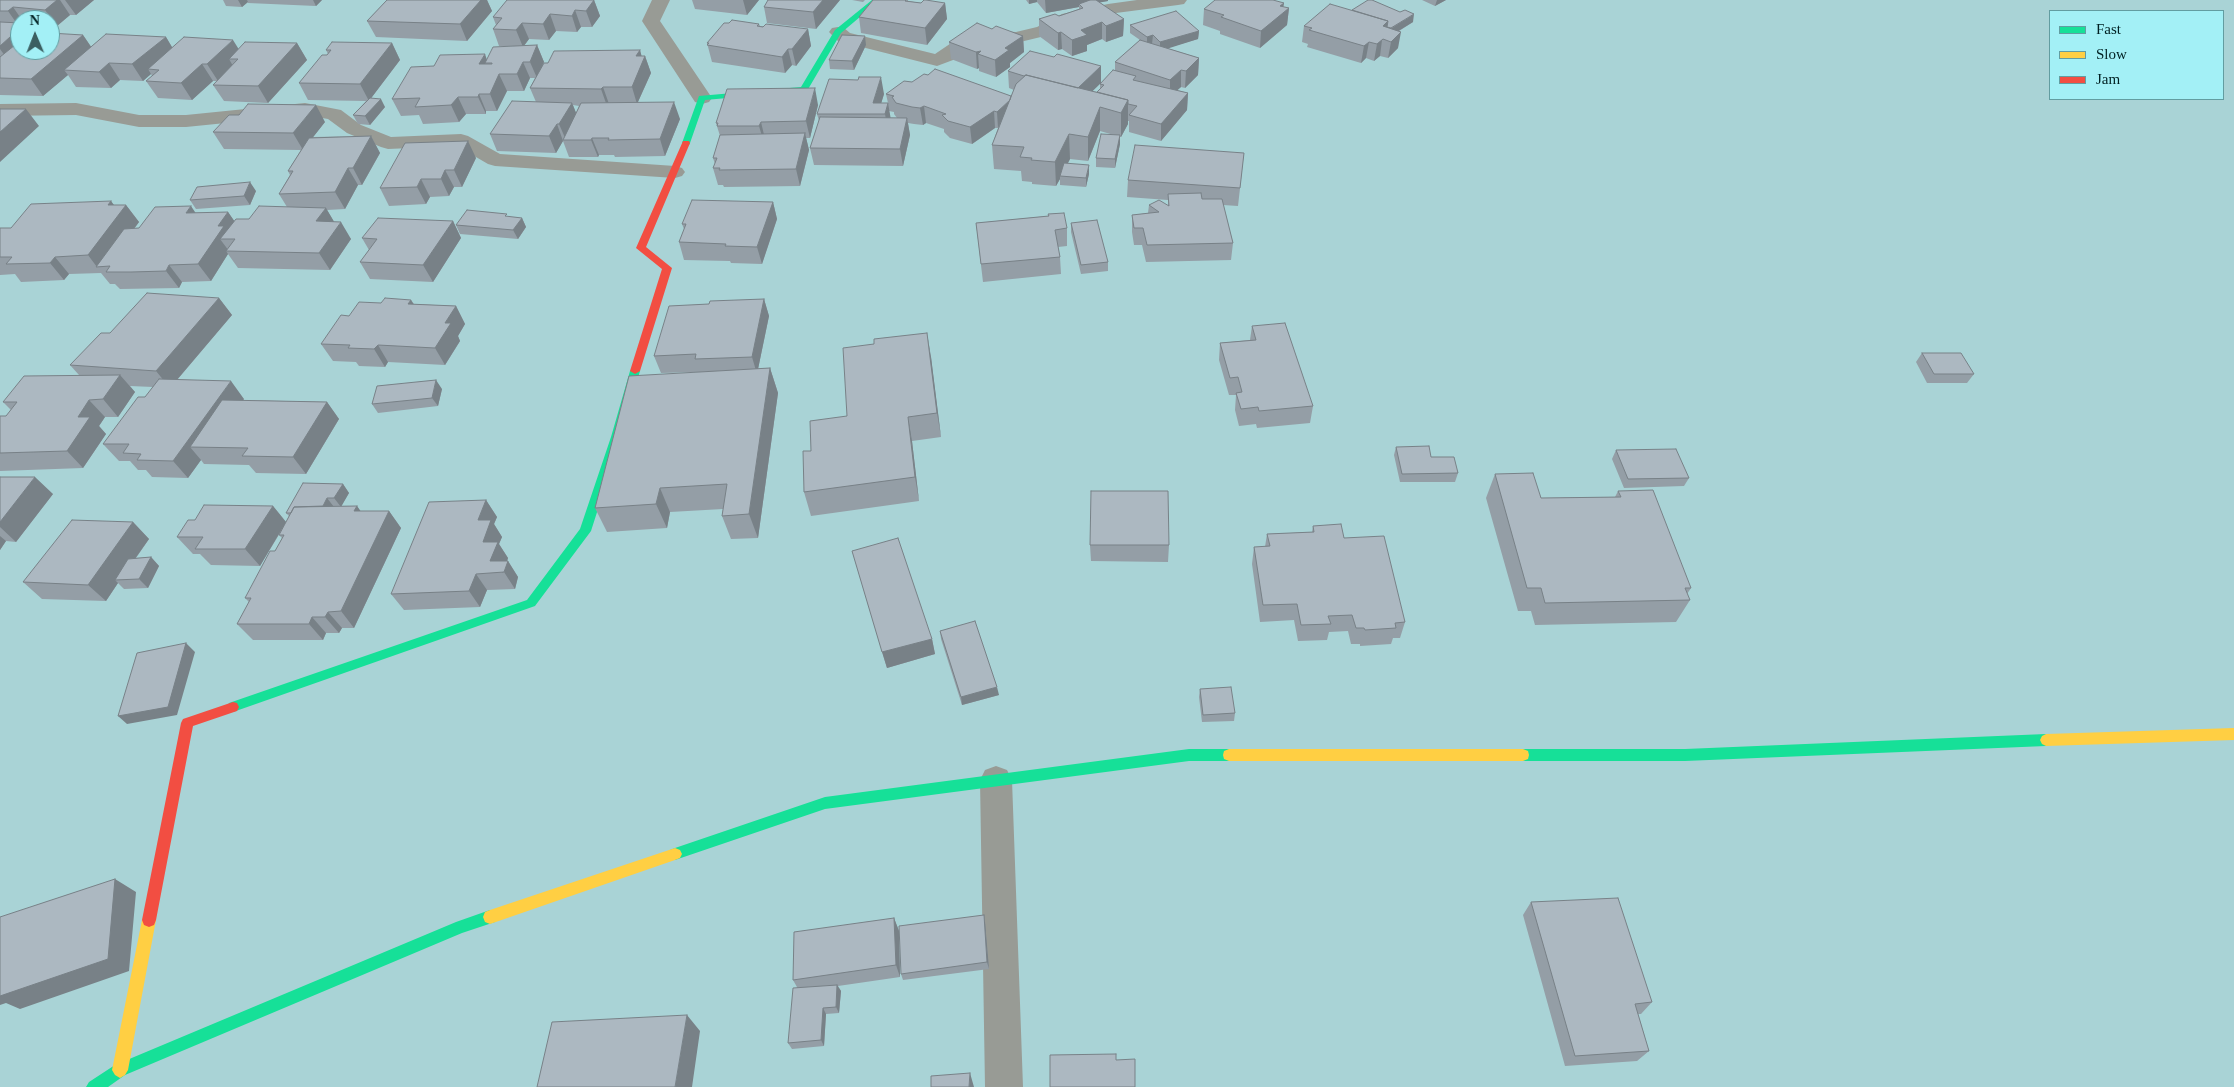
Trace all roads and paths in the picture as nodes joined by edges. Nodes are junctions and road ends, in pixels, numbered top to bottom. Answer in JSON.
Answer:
{"nodes":[{"id":1,"x":661,"y":0,"type":"edge"},
{"id":2,"x":876,"y":0,"type":"edge"},
{"id":3,"x":1178,"y":0,"type":"edge"},
{"id":4,"x":838,"y":32,"type":"junction"},
{"id":5,"x":702,"y":98,"type":"junction"},
{"id":6,"x":0,"y":110,"type":"edge"},
{"id":7,"x":675,"y":172,"type":"junction"},
{"id":8,"x":2234,"y":734,"type":"edge"},
{"id":9,"x":996,"y":780,"type":"junction"},
{"id":10,"x":120,"y":1070,"type":"junction"},
{"id":11,"x":94,"y":1087,"type":"edge"},
{"id":12,"x":1004,"y":1087,"type":"edge"}],
"edges":[{"from":1,"to":5,"type":"street"},
{"from":2,"to":4,"type":"street"},
{"from":3,"to":4,"type":"street"},
{"from":4,"to":5,"type":"street"},
{"from":5,"to":7,"type":"street"},
{"from":6,"to":7,"type":"street"},
{"from":7,"to":10,"type":"street"},
{"from":8,"to":9,"type":"street"},
{"from":9,"to":10,"type":"street"},
{"from":9,"to":12,"type":"street"},
{"from":10,"to":11,"type":"street"}]}
